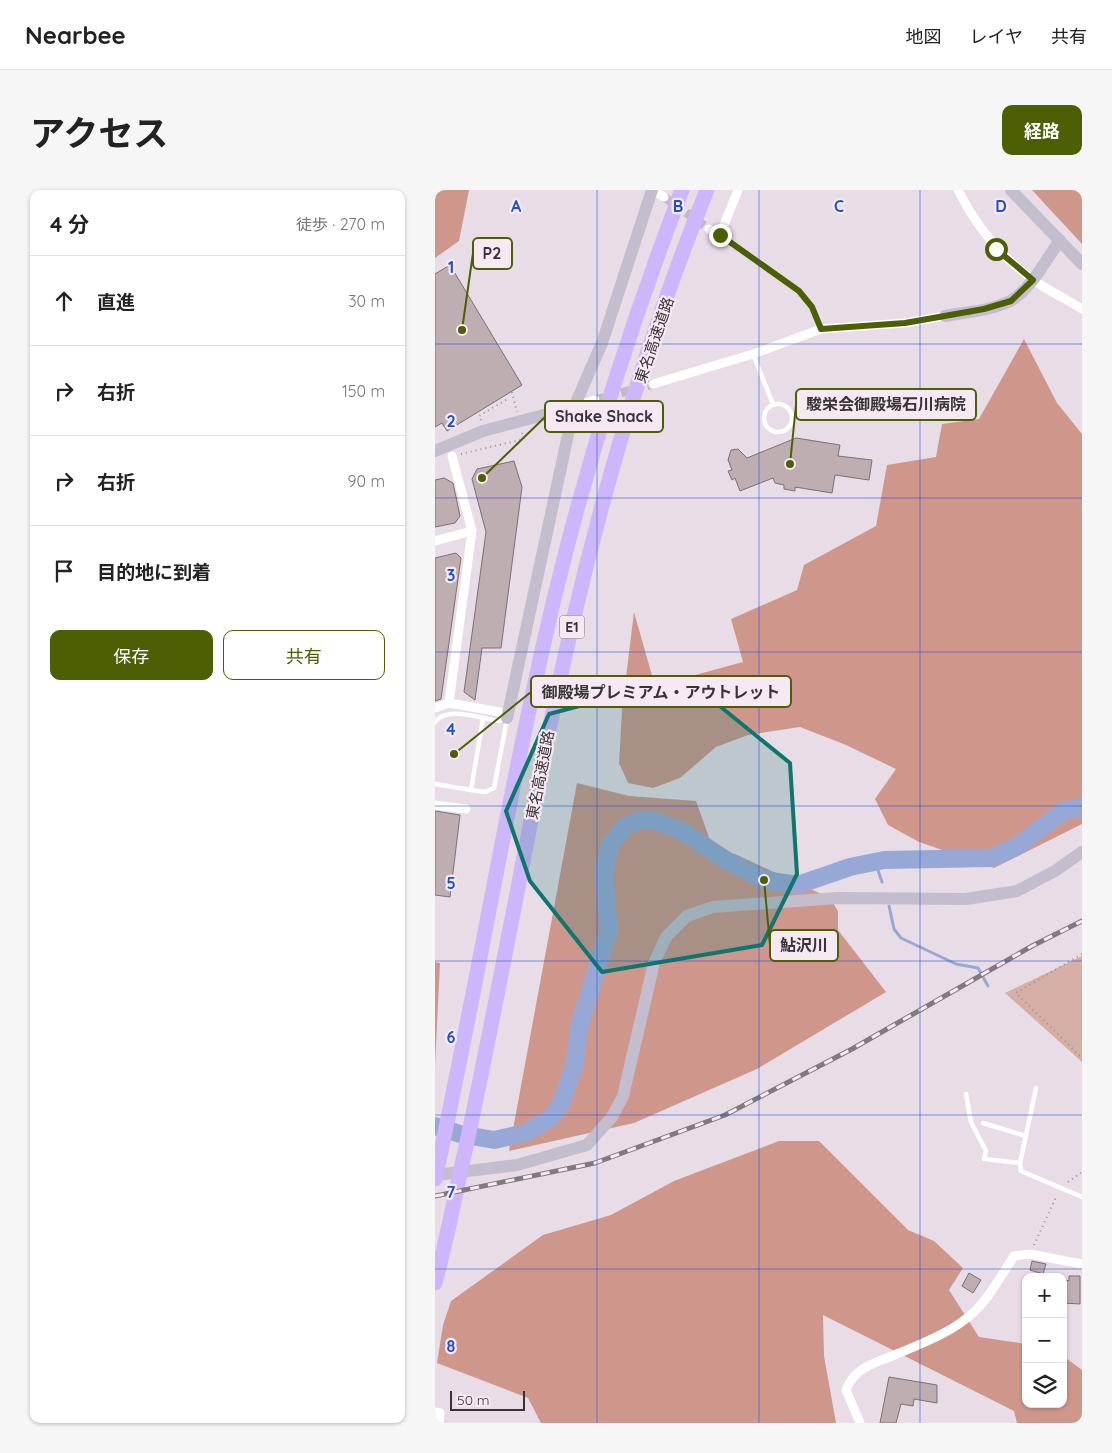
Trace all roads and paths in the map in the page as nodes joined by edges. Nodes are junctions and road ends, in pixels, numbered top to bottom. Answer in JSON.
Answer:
{"nodes":[{"id":1,"x":653,"y":190,"type":"edge"},
{"id":2,"x":682,"y":190,"type":"edge"},
{"id":3,"x":707,"y":190,"type":"edge"},
{"id":4,"x":738,"y":190,"type":"edge"},
{"id":5,"x":958,"y":190,"type":"edge"},
{"id":6,"x":1011,"y":190,"type":"edge"},
{"id":7,"x":664,"y":198,"type":"tunnel mouth"},
{"id":8,"x":709,"y":229,"type":"tunnel mouth"},
{"id":9,"x":720,"y":235,"type":"junction"},
{"id":10,"x":1059,"y":240,"type":"junction"},
{"id":11,"x":1082,"y":264,"type":"edge"},
{"id":12,"x":1033,"y":280,"type":"junction"},
{"id":13,"x":1082,"y":309,"type":"edge"},
{"id":14,"x":945,"y":316,"type":"joint"},
{"id":15,"x":821,"y":329,"type":"junction"},
{"id":16,"x":753,"y":354,"type":"junction"},
{"id":17,"x":653,"y":384,"type":"tunnel mouth"},
{"id":18,"x":509,"y":398,"type":"dead end"},
{"id":19,"x":595,"y":400,"type":"tunnel mouth"},
{"id":20,"x":773,"y":404,"type":"junction"},
{"id":21,"x":574,"y":407,"type":"junction"},
{"id":22,"x":482,"y":423,"type":"dead end"},
{"id":23,"x":435,"y":451,"type":"edge"},
{"id":24,"x":452,"y":456,"type":"dead end"},
{"id":25,"x":473,"y":531,"type":"junction"},
{"id":26,"x":435,"y":541,"type":"edge"},
{"id":27,"x":449,"y":703,"type":"junction"},
{"id":28,"x":435,"y":708,"type":"edge"},
{"id":29,"x":503,"y":715,"type":"junction"},
{"id":30,"x":483,"y":718,"type":"junction"},
{"id":31,"x":435,"y":722,"type":"edge"},
{"id":32,"x":435,"y":784,"type":"edge"},
{"id":33,"x":471,"y":790,"type":"junction"},
{"id":34,"x":435,"y":805,"type":"edge"},
{"id":35,"x":466,"y":809,"type":"dead end"},
{"id":36,"x":1082,"y":852,"type":"edge"},
{"id":37,"x":1082,"y":954,"type":"edge"},
{"id":38,"x":1082,"y":1058,"type":"edge"},
{"id":39,"x":460,"y":1064,"type":"junction"},
{"id":40,"x":1036,"y":1088,"type":"dead end"},
{"id":41,"x":966,"y":1094,"type":"dead end"},
{"id":42,"x":983,"y":1123,"type":"dead end"},
{"id":43,"x":1026,"y":1136,"type":"junction"},
{"id":44,"x":435,"y":1149,"type":"edge"},
{"id":45,"x":1020,"y":1163,"type":"junction"},
{"id":46,"x":1082,"y":1172,"type":"edge"},
{"id":47,"x":435,"y":1174,"type":"edge"},
{"id":48,"x":435,"y":1179,"type":"edge"},
{"id":49,"x":1067,"y":1183,"type":"dead end"},
{"id":50,"x":1059,"y":1188,"type":"dead end"},
{"id":51,"x":1082,"y":1197,"type":"edge"},
{"id":52,"x":1030,"y":1254,"type":"junction"},
{"id":53,"x":1082,"y":1264,"type":"edge"},
{"id":54,"x":437,"y":1277,"type":"edge"},
{"id":55,"x":435,"y":1412,"type":"edge"},
{"id":56,"x":439,"y":1423,"type":"edge"},
{"id":57,"x":860,"y":1423,"type":"edge"}],
"edges":[{"from":1,"to":7,"type":"street"},
{"from":1,"to":21,"type":"street"},
{"from":2,"to":39,"type":"highway","name":"東名高速道路","number":"E1"},
{"from":3,"to":54,"type":"highway","name":"東名高速道路","number":"E1"},
{"from":4,"to":9,"type":"street"},
{"from":5,"to":12,"type":"street"},
{"from":6,"to":10,"type":"street"},
{"from":8,"to":9,"type":"street"},
{"from":9,"to":15,"type":"lane"},
{"from":10,"to":11,"type":"street"},
{"from":10,"to":12,"type":"street"},
{"from":12,"to":13,"type":"street"},
{"from":12,"to":14,"type":"street"},
{"from":14,"to":15,"type":"street"},
{"from":15,"to":16,"type":"street"},
{"from":16,"to":17,"type":"street"},
{"from":16,"to":20,"type":"lane"},
{"from":18,"to":22,"type":"path"},
{"from":19,"to":21,"type":"street"},
{"from":20,"to":20,"type":"lane"},
{"from":21,"to":23,"type":"street"},
{"from":21,"to":29,"type":"street"},
{"from":24,"to":25,"type":"street"},
{"from":25,"to":26,"type":"street"},
{"from":25,"to":27,"type":"street"},
{"from":27,"to":28,"type":"street"},
{"from":27,"to":29,"type":"street"},
{"from":29,"to":30,"type":"lane"},
{"from":29,"to":33,"type":"lane"},
{"from":30,"to":31,"type":"lane"},
{"from":30,"to":33,"type":"lane"},
{"from":32,"to":33,"type":"lane"},
{"from":34,"to":35,"type":"street"},
{"from":36,"to":47,"type":"street"},
{"from":37,"to":38,"type":"path"},
{"from":39,"to":44,"type":"highway"},
{"from":39,"to":48,"type":"highway","name":"東名高速道路","number":"E1"},
{"from":40,"to":43,"type":"lane"},
{"from":41,"to":45,"type":"lane"},
{"from":42,"to":43,"type":"lane"},
{"from":43,"to":45,"type":"lane"},
{"from":45,"to":51,"type":"lane"},
{"from":46,"to":49,"type":"path"},
{"from":50,"to":52,"type":"path"},
{"from":52,"to":53,"type":"street"},
{"from":52,"to":57,"type":"street"},
{"from":55,"to":56,"type":"street"}]}
